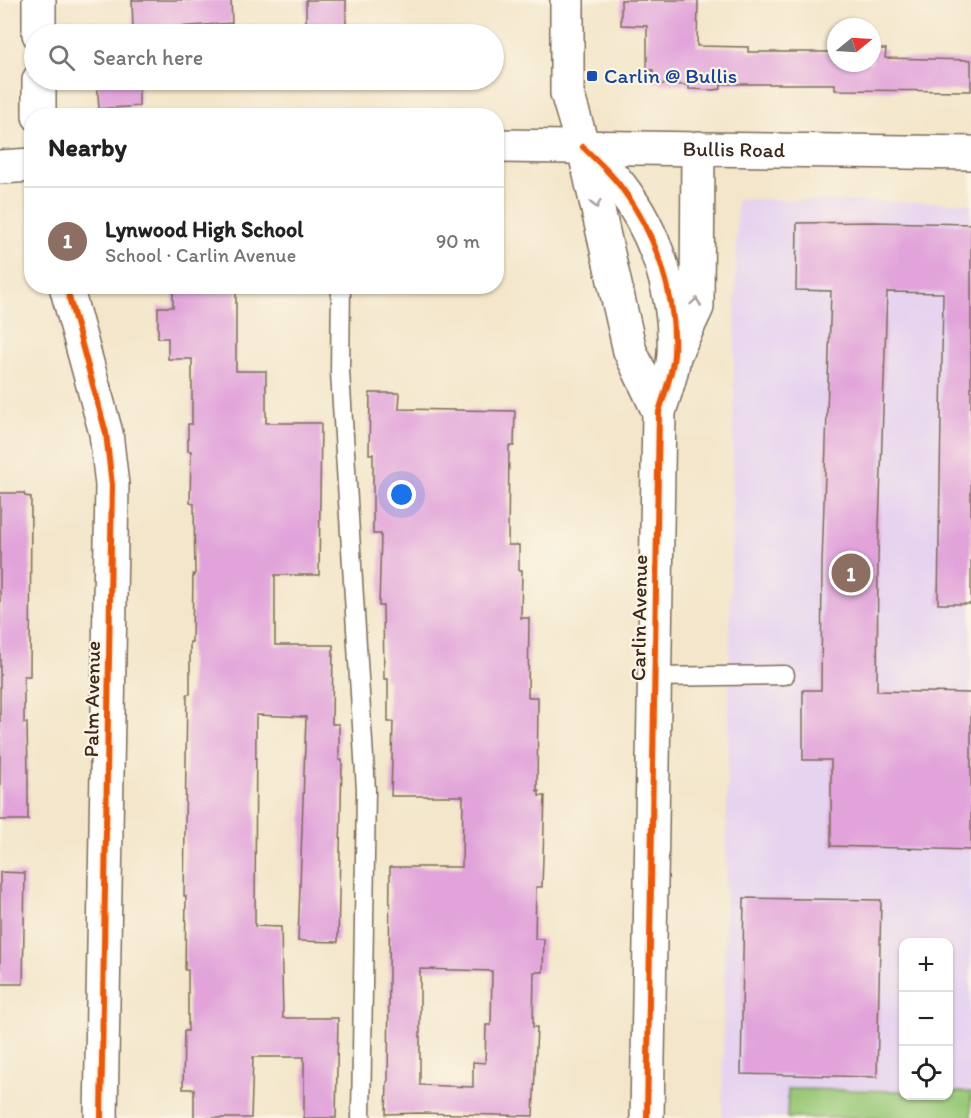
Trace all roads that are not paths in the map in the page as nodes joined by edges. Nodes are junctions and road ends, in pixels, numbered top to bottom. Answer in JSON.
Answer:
{"nodes":[{"id":1,"x":39,"y":0,"type":"edge"},
{"id":2,"x":567,"y":0,"type":"edge"},
{"id":3,"x":39,"y":24,"type":"edge"},
{"id":4,"x":39,"y":90,"type":"edge"},
{"id":5,"x":39,"y":108,"type":"edge"},
{"id":6,"x":504,"y":146,"type":"edge"},
{"id":7,"x":583,"y":147,"type":"junction"},
{"id":8,"x":698,"y":148,"type":"junction"},
{"id":9,"x":971,"y":153,"type":"edge"},
{"id":10,"x":24,"y":166,"type":"edge"},
{"id":11,"x":0,"y":167,"type":"edge"},
{"id":12,"x":68,"y":294,"type":"edge"},
{"id":13,"x":341,"y":294,"type":"edge"},
{"id":14,"x":674,"y":356,"type":"junction"},
{"id":15,"x":659,"y":412,"type":"junction"},
{"id":16,"x":785,"y":675,"type":"dead end"},
{"id":17,"x":654,"y":677,"type":"junction"},
{"id":18,"x":101,"y":1118,"type":"edge"},
{"id":19,"x":361,"y":1118,"type":"edge"},
{"id":20,"x":647,"y":1118,"type":"edge"}],
"edges":[{"from":1,"to":3,"type":"street"},
{"from":2,"to":7,"type":"street","name":"Carlin Avenue"},
{"from":4,"to":5,"type":"street"},
{"from":6,"to":7,"type":"street","name":"Bullis Road"},
{"from":7,"to":8,"type":"street","name":"Bullis Road"},
{"from":7,"to":14,"type":"street","name":"Carlin Avenue"},
{"from":7,"to":15,"type":"street","name":"Carlin Avenue","one_way":true},
{"from":8,"to":9,"type":"street","name":"Bullis Road"},
{"from":14,"to":8,"type":"street","one_way":true},
{"from":10,"to":11,"type":"street"},
{"from":12,"to":18,"type":"street","name":"Palm Avenue"},
{"from":13,"to":19,"type":"lane"},
{"from":14,"to":15,"type":"street","name":"Carlin Avenue"},
{"from":15,"to":17,"type":"street","name":"Carlin Avenue"},
{"from":16,"to":17,"type":"lane"},
{"from":17,"to":20,"type":"street","name":"Carlin Avenue"}]}
